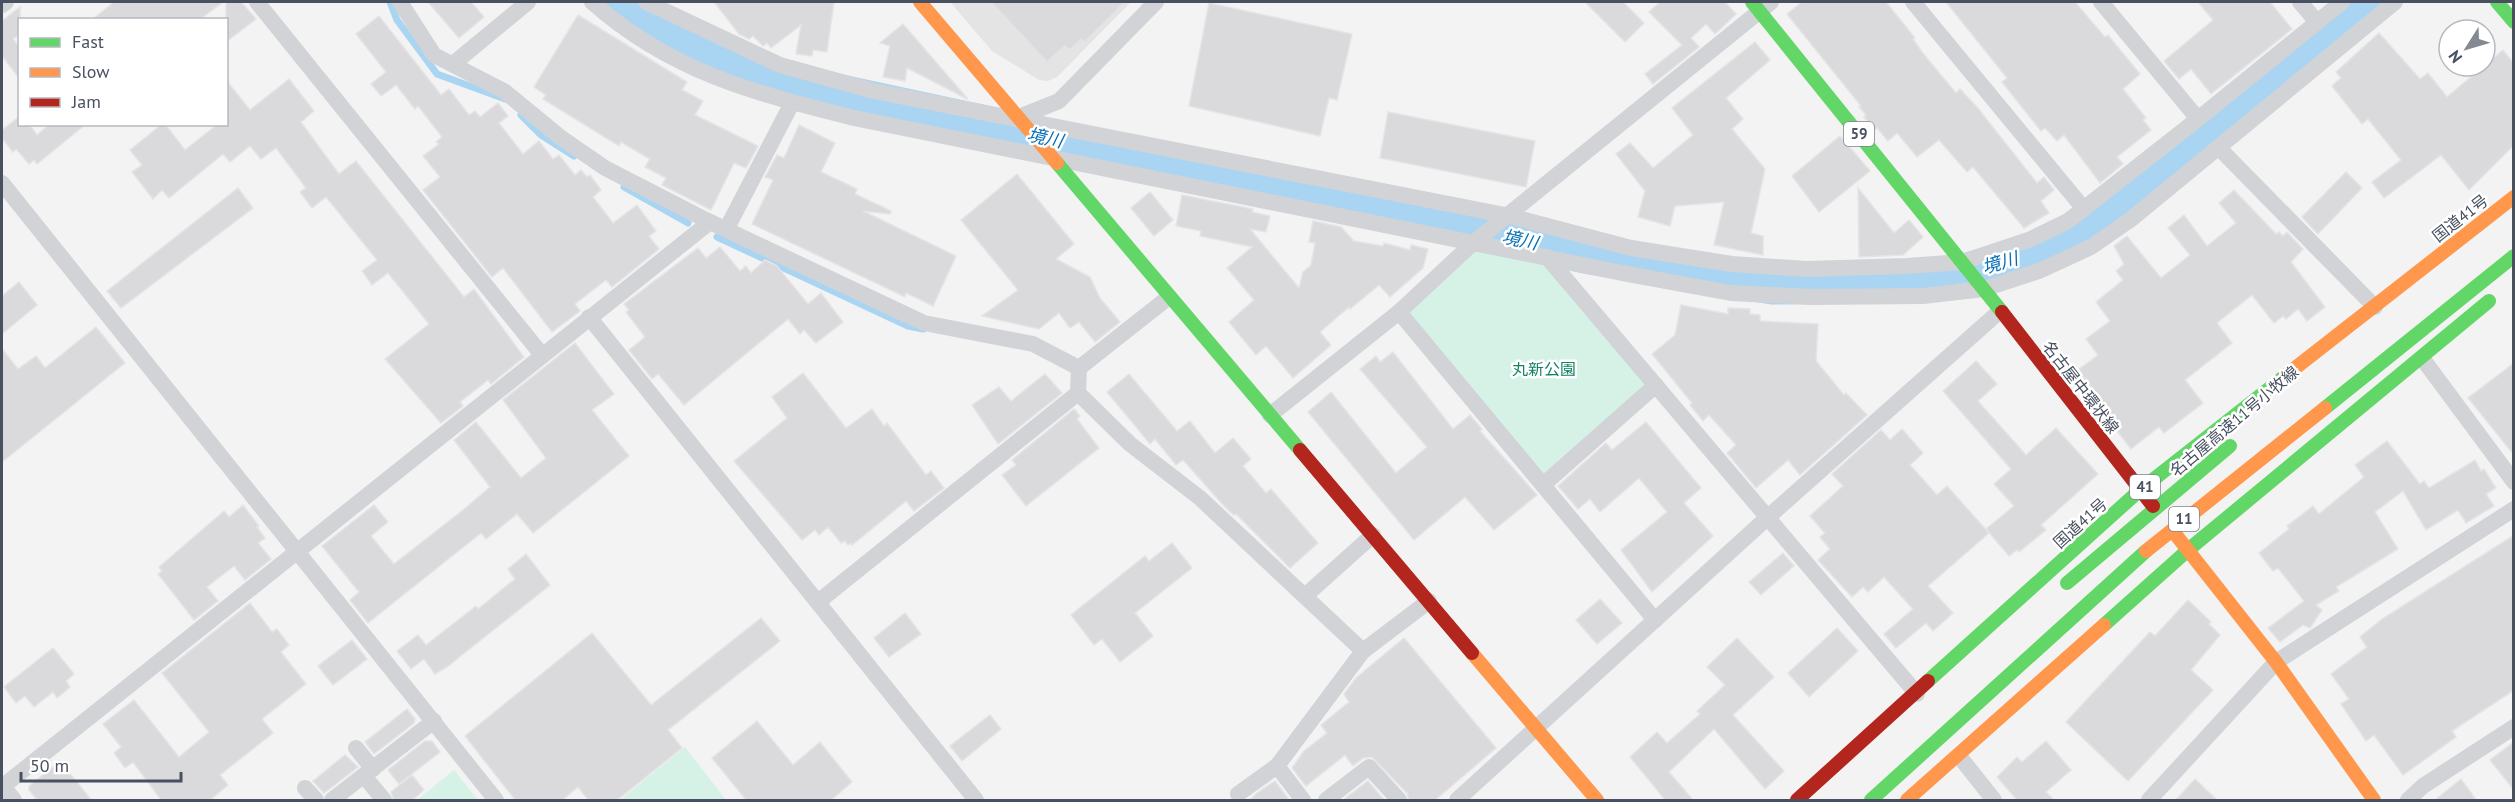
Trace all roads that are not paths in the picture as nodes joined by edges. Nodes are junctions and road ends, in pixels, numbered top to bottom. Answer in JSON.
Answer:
{"nodes":[{"id":1,"x":6,"y":2,"type":"edge"},
{"id":2,"x":257,"y":2,"type":"edge"},
{"id":3,"x":400,"y":2,"type":"edge"},
{"id":4,"x":528,"y":2,"type":"edge"},
{"id":5,"x":592,"y":2,"type":"edge"},
{"id":6,"x":646,"y":2,"type":"edge"},
{"id":7,"x":920,"y":2,"type":"edge"},
{"id":8,"x":1156,"y":2,"type":"edge"},
{"id":9,"x":1913,"y":2,"type":"edge"},
{"id":10,"x":2101,"y":2,"type":"edge"},
{"id":11,"x":2300,"y":2,"type":"edge"},
{"id":12,"x":2342,"y":2,"type":"edge"},
{"id":13,"x":2395,"y":2,"type":"edge"},
{"id":14,"x":2496,"y":2,"type":"edge"},
{"id":15,"x":1761,"y":4,"type":"edge"},
{"id":16,"x":2,"y":5,"type":"edge"},
{"id":17,"x":2317,"y":22,"type":"junction"},
{"id":18,"x":2514,"y":22,"type":"edge"},
{"id":19,"x":453,"y":64,"type":"junction"},
{"id":20,"x":792,"y":103,"type":"junction"},
{"id":21,"x":2198,"y":119,"type":"junction"},
{"id":22,"x":1021,"y":121,"type":"junction"},
{"id":23,"x":2219,"y":148,"type":"junction"},
{"id":24,"x":1051,"y":159,"type":"junction"},
{"id":25,"x":2,"y":183,"type":"edge"},
{"id":26,"x":2514,"y":191,"type":"edge"},
{"id":27,"x":2514,"y":197,"type":"edge"},
{"id":28,"x":2084,"y":209,"type":"junction"},
{"id":29,"x":2514,"y":213,"type":"edge"},
{"id":30,"x":1509,"y":216,"type":"junction"},
{"id":31,"x":710,"y":222,"type":"junction"},
{"id":32,"x":727,"y":228,"type":"junction"},
{"id":33,"x":1473,"y":244,"type":"junction"},
{"id":34,"x":1547,"y":256,"type":"junction"},
{"id":35,"x":2514,"y":256,"type":"edge"},
{"id":36,"x":1964,"y":264,"type":"junction"},
{"id":37,"x":1980,"y":285,"type":"junction"},
{"id":38,"x":1169,"y":297,"type":"junction"},
{"id":39,"x":2000,"y":311,"type":"junction"},
{"id":40,"x":1399,"y":312,"type":"junction"},
{"id":41,"x":2382,"y":313,"type":"junction"},
{"id":42,"x":589,"y":317,"type":"junction"},
{"id":43,"x":542,"y":355,"type":"junction"},
{"id":44,"x":2422,"y":358,"type":"junction"},
{"id":45,"x":1079,"y":368,"type":"junction"},
{"id":46,"x":2355,"y":382,"type":"junction"},
{"id":47,"x":1656,"y":385,"type":"junction"},
{"id":48,"x":1078,"y":393,"type":"junction"},
{"id":49,"x":1270,"y":416,"type":"junction"},
{"id":50,"x":2244,"y":434,"type":"dead end"},
{"id":51,"x":2514,"y":482,"type":"edge"},
{"id":52,"x":1542,"y":485,"type":"junction"},
{"id":53,"x":2140,"y":490,"type":"junction"},
{"id":54,"x":2514,"y":509,"type":"edge"},
{"id":55,"x":1767,"y":518,"type":"junction"},
{"id":56,"x":1373,"y":535,"type":"junction"},
{"id":57,"x":2188,"y":550,"type":"junction"},
{"id":58,"x":298,"y":551,"type":"junction"},
{"id":59,"x":2055,"y":594,"type":"dead end"},
{"id":60,"x":1305,"y":595,"type":"junction"},
{"id":61,"x":1429,"y":601,"type":"junction"},
{"id":62,"x":818,"y":602,"type":"junction"},
{"id":63,"x":1655,"y":620,"type":"junction"},
{"id":64,"x":1363,"y":651,"type":"junction"},
{"id":65,"x":2276,"y":662,"type":"junction"},
{"id":66,"x":1923,"y":701,"type":"junction"},
{"id":67,"x":434,"y":721,"type":"junction"},
{"id":68,"x":2514,"y":727,"type":"edge"},
{"id":69,"x":1537,"y":728,"type":"junction"},
{"id":70,"x":356,"y":748,"type":"dead end"},
{"id":71,"x":1868,"y":755,"type":"dead end"},
{"id":72,"x":1959,"y":756,"type":"junction"},
{"id":73,"x":1277,"y":766,"type":"junction"},
{"id":74,"x":368,"y":772,"type":"junction"},
{"id":75,"x":2,"y":786,"type":"edge"},
{"id":76,"x":1238,"y":794,"type":"dead end"},
{"id":77,"x":14,"y":801,"type":"edge"},
{"id":78,"x":332,"y":801,"type":"edge"},
{"id":79,"x":384,"y":801,"type":"edge"},
{"id":80,"x":496,"y":801,"type":"edge"},
{"id":81,"x":976,"y":801,"type":"edge"},
{"id":82,"x":1303,"y":801,"type":"edge"},
{"id":83,"x":1326,"y":801,"type":"edge"},
{"id":84,"x":1399,"y":801,"type":"edge"},
{"id":85,"x":1457,"y":801,"type":"edge"},
{"id":86,"x":1597,"y":801,"type":"edge"},
{"id":87,"x":1797,"y":801,"type":"edge"},
{"id":88,"x":1815,"y":801,"type":"edge"},
{"id":89,"x":1871,"y":801,"type":"edge"},
{"id":90,"x":1907,"y":801,"type":"edge"},
{"id":91,"x":1994,"y":801,"type":"edge"},
{"id":92,"x":2150,"y":801,"type":"edge"},
{"id":93,"x":2374,"y":801,"type":"edge"},
{"id":94,"x":2408,"y":801,"type":"edge"}],
"edges":[{"from":1,"to":16,"type":"street"},
{"from":2,"to":43,"type":"street"},
{"from":3,"to":19,"type":"street"},
{"from":4,"to":19,"type":"street"},
{"from":5,"to":20,"type":"street"},
{"from":6,"to":22,"type":"street"},
{"from":7,"to":22,"type":"main road"},
{"from":8,"to":22,"type":"street"},
{"from":9,"to":28,"type":"street"},
{"from":10,"to":21,"type":"street"},
{"from":11,"to":17,"type":"street"},
{"from":12,"to":17,"type":"street"},
{"from":13,"to":23,"type":"street"},
{"from":14,"to":18,"type":"main road"},
{"from":15,"to":30,"type":"street"},
{"from":15,"to":36,"type":"main road","name":"名古屋中環状線","number":"59"},
{"from":17,"to":21,"type":"street"},
{"from":19,"to":31,"type":"street"},
{"from":20,"to":24,"type":"street"},
{"from":20,"to":32,"type":"street"},
{"from":21,"to":28,"type":"street"},
{"from":22,"to":24,"type":"main road"},
{"from":22,"to":30,"type":"street"},
{"from":23,"to":37,"type":"street"},
{"from":23,"to":41,"type":"street"},
{"from":24,"to":33,"type":"street"},
{"from":24,"to":38,"type":"main road"},
{"from":25,"to":58,"type":"street"},
{"from":26,"to":29,"type":"main road"},
{"from":27,"to":41,"type":"main road","name":"国道41号","number":"41"},
{"from":28,"to":36,"type":"street"},
{"from":30,"to":33,"type":"street"},
{"from":30,"to":36,"type":"street"},
{"from":31,"to":32,"type":"street"},
{"from":31,"to":42,"type":"street"},
{"from":32,"to":45,"type":"street"},
{"from":33,"to":34,"type":"street"},
{"from":33,"to":40,"type":"street"},
{"from":34,"to":37,"type":"street"},
{"from":34,"to":47,"type":"street"},
{"from":35,"to":46,"type":"main road","number":"11"},
{"from":36,"to":37,"type":"main road","name":"名古屋中環状線","number":"59"},
{"from":37,"to":39,"type":"main road","name":"名古屋中環状線","number":"59"},
{"from":38,"to":45,"type":"street"},
{"from":38,"to":49,"type":"main road"},
{"from":39,"to":53,"type":"main road","name":"名古屋中環状線","number":"59"},
{"from":39,"to":55,"type":"street"},
{"from":40,"to":49,"type":"street"},
{"from":40,"to":52,"type":"street"},
{"from":41,"to":53,"type":"main road","name":"国道41号","number":"41"},
{"from":42,"to":43,"type":"street"},
{"from":42,"to":62,"type":"street"},
{"from":43,"to":58,"type":"street"},
{"from":44,"to":46,"type":"main road"},
{"from":44,"to":51,"type":"street"},
{"from":44,"to":57,"type":"main road"},
{"from":45,"to":48,"type":"street"},
{"from":46,"to":89,"type":"main road","number":"11"},
{"from":47,"to":52,"type":"street"},
{"from":47,"to":55,"type":"street"},
{"from":48,"to":60,"type":"street"},
{"from":48,"to":62,"type":"street"},
{"from":49,"to":56,"type":"main road"},
{"from":50,"to":59,"type":"main road","name":"名古屋高速11号小牧線","number":"11"},
{"from":52,"to":63,"type":"street"},
{"from":53,"to":57,"type":"main road","name":"名古屋中環状線","number":"59"},
{"from":53,"to":66,"type":"main road","name":"国道41号","number":"41"},
{"from":54,"to":65,"type":"street"},
{"from":55,"to":63,"type":"street"},
{"from":55,"to":66,"type":"street"},
{"from":56,"to":60,"type":"street"},
{"from":56,"to":61,"type":"main road"},
{"from":57,"to":65,"type":"main road","name":"名古屋中環状線","number":"59"},
{"from":57,"to":72,"type":"main road"},
{"from":58,"to":67,"type":"street"},
{"from":58,"to":75,"type":"street"},
{"from":60,"to":64,"type":"street"},
{"from":61,"to":64,"type":"street"},
{"from":61,"to":69,"type":"main road"},
{"from":62,"to":81,"type":"street"},
{"from":63,"to":69,"type":"street"},
{"from":64,"to":73,"type":"street"},
{"from":65,"to":92,"type":"street"},
{"from":65,"to":93,"type":"main road","name":"名古屋中環状線","number":"59"},
{"from":66,"to":87,"type":"main road","name":"国道41号","number":"41"},
{"from":67,"to":74,"type":"street"},
{"from":67,"to":80,"type":"street"},
{"from":68,"to":94,"type":"street"},
{"from":69,"to":85,"type":"street"},
{"from":69,"to":86,"type":"main road"},
{"from":70,"to":74,"type":"street"},
{"from":71,"to":88,"type":"main road"},
{"from":72,"to":90,"type":"main road"},
{"from":72,"to":91,"type":"street"},
{"from":73,"to":76,"type":"street"},
{"from":73,"to":82,"type":"street"},
{"from":74,"to":78,"type":"street"},
{"from":74,"to":79,"type":"street"},
{"from":75,"to":77,"type":"street"},
{"from":83,"to":84,"type":"street"}]}
